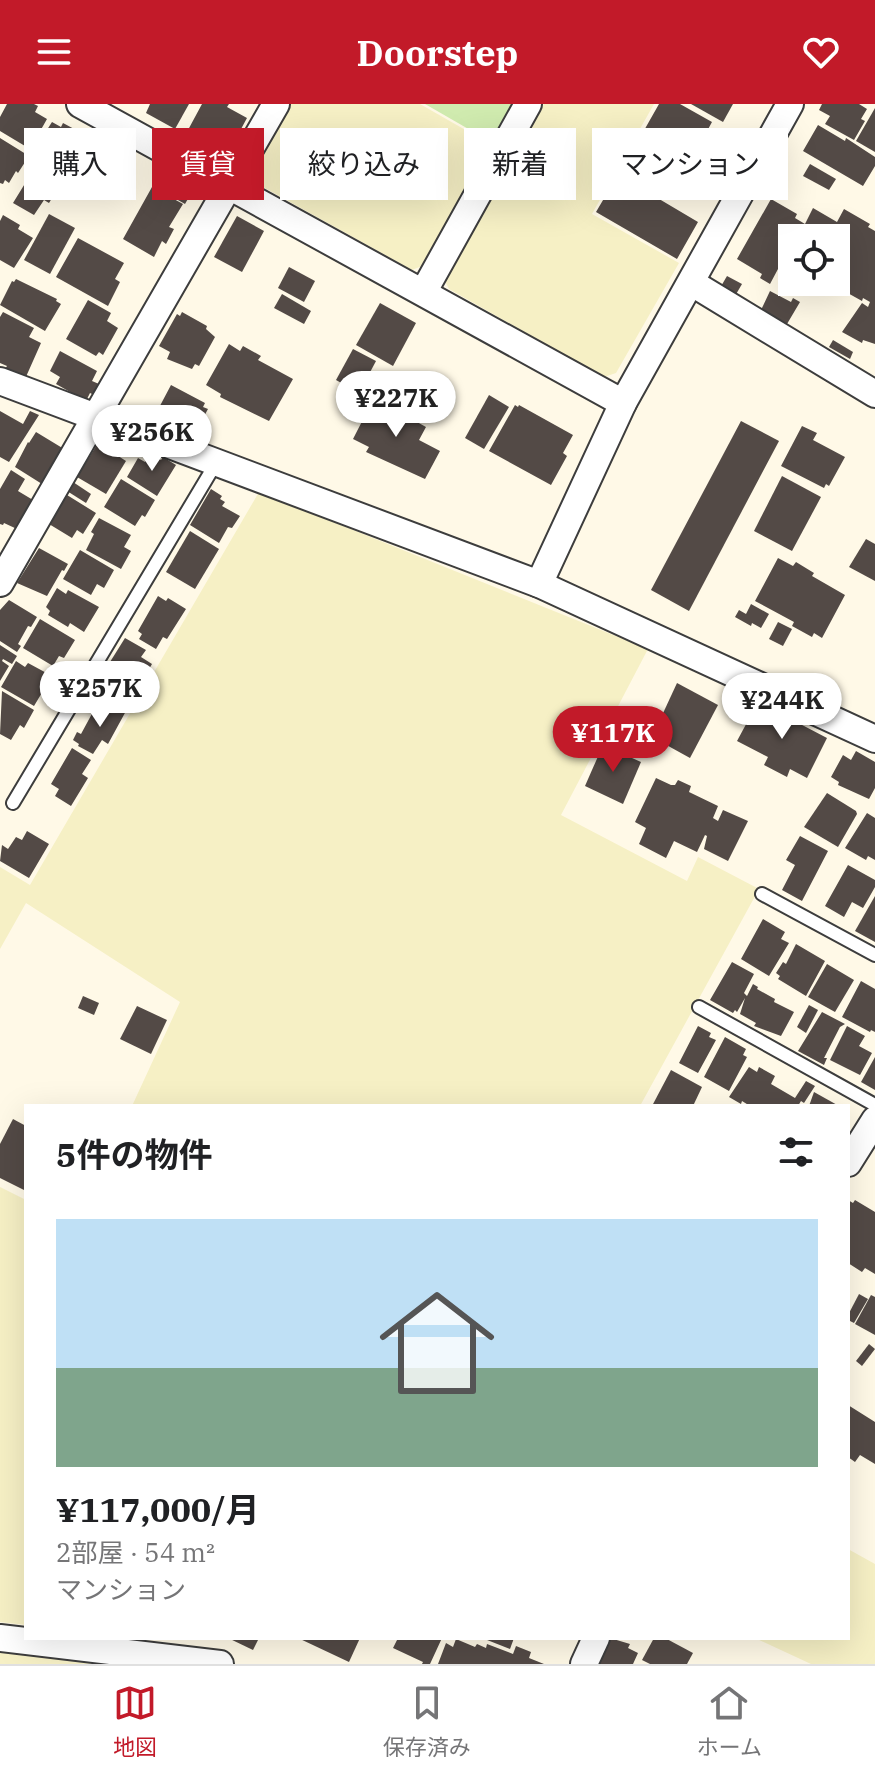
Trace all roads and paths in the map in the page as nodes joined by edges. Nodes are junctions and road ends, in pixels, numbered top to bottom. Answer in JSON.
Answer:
{"nodes":[{"id":1,"x":80,"y":104,"type":"edge"},
{"id":2,"x":276,"y":104,"type":"edge"},
{"id":3,"x":528,"y":104,"type":"edge"},
{"id":4,"x":790,"y":104,"type":"edge"},
{"id":5,"x":262,"y":128,"type":"edge"},
{"id":6,"x":152,"y":143,"type":"edge"},
{"id":7,"x":221,"y":200,"type":"edge"},
{"id":8,"x":257,"y":200,"type":"edge"},
{"id":9,"x":692,"y":283,"type":"junction"},
{"id":10,"x":424,"y":291,"type":"junction"},
{"id":11,"x":0,"y":381,"type":"edge"},
{"id":12,"x":875,"y":394,"type":"edge"},
{"id":13,"x":623,"y":403,"type":"junction"},
{"id":14,"x":96,"y":418,"type":"junction"},
{"id":15,"x":216,"y":463,"type":"junction"},
{"id":16,"x":0,"y":583,"type":"edge"},
{"id":17,"x":539,"y":584,"type":"junction"},
{"id":18,"x":875,"y":739,"type":"edge"},
{"id":19,"x":13,"y":803,"type":"dead end"},
{"id":20,"x":762,"y":894,"type":"dead end"},
{"id":21,"x":875,"y":955,"type":"edge"},
{"id":22,"x":699,"y":1007,"type":"dead end"},
{"id":23,"x":875,"y":1105,"type":"edge"},
{"id":24,"x":875,"y":1120,"type":"edge"},
{"id":25,"x":850,"y":1160,"type":"edge"},
{"id":26,"x":0,"y":1638,"type":"edge"},
{"id":27,"x":595,"y":1640,"type":"edge"},
{"id":28,"x":220,"y":1664,"type":"edge"},
{"id":29,"x":584,"y":1664,"type":"edge"}],
"edges":[{"from":1,"to":6,"type":"street"},
{"from":2,"to":5,"type":"street"},
{"from":3,"to":10,"type":"street"},
{"from":4,"to":9,"type":"street"},
{"from":7,"to":14,"type":"street"},
{"from":8,"to":10,"type":"street"},
{"from":9,"to":12,"type":"street"},
{"from":9,"to":13,"type":"street"},
{"from":10,"to":13,"type":"street"},
{"from":11,"to":14,"type":"street"},
{"from":13,"to":17,"type":"street"},
{"from":14,"to":15,"type":"street"},
{"from":14,"to":16,"type":"street"},
{"from":15,"to":17,"type":"street"},
{"from":15,"to":19,"type":"lane"},
{"from":17,"to":18,"type":"street"},
{"from":20,"to":21,"type":"lane"},
{"from":22,"to":23,"type":"lane"},
{"from":24,"to":25,"type":"street"},
{"from":26,"to":28,"type":"street"},
{"from":27,"to":29,"type":"street"}]}
